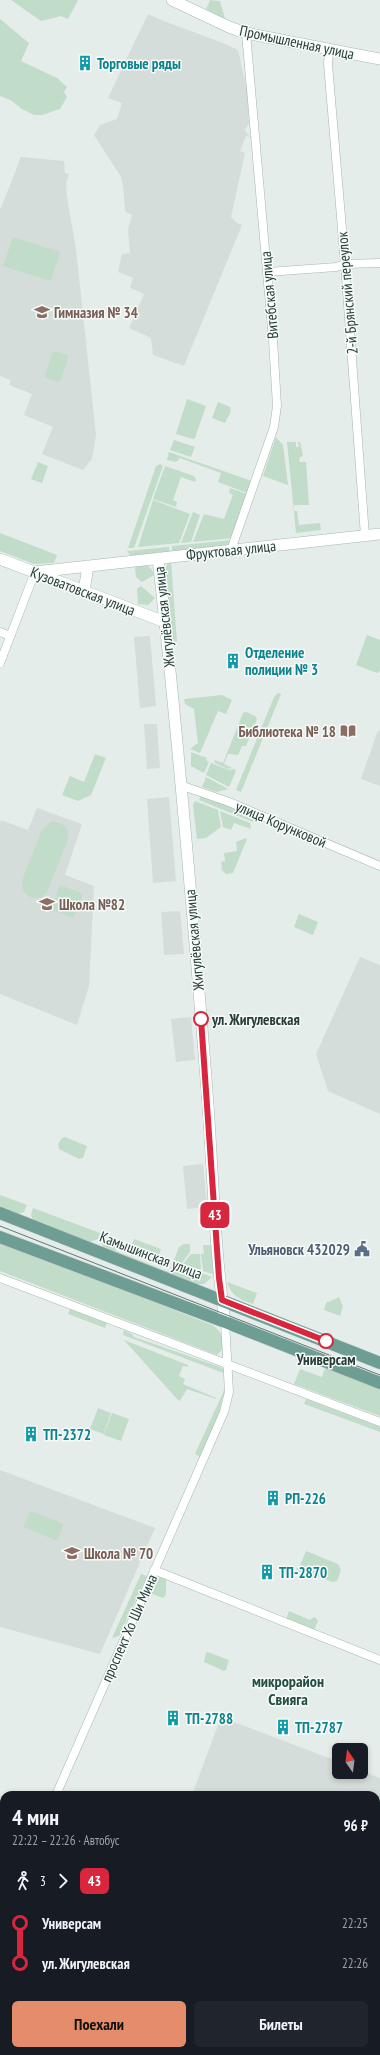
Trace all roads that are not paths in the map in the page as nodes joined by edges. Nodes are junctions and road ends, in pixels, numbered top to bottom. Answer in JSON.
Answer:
{"nodes":[{"id":1,"x":172,"y":0,"type":"edge"},
{"id":2,"x":246,"y":33,"type":"junction"},
{"id":3,"x":329,"y":50,"type":"junction"},
{"id":4,"x":380,"y":59,"type":"edge"},
{"id":5,"x":380,"y":263,"type":"edge"},
{"id":6,"x":345,"y":264,"type":"junction"},
{"id":7,"x":268,"y":272,"type":"junction"},
{"id":8,"x":380,"y":534,"type":"edge"},
{"id":9,"x":365,"y":536,"type":"junction"},
{"id":10,"x":231,"y":550,"type":"junction"},
{"id":11,"x":158,"y":558,"type":"junction"},
{"id":12,"x":0,"y":559,"type":"edge"},
{"id":13,"x":88,"y":566,"type":"junction"},
{"id":14,"x":35,"y":572,"type":"junction"},
{"id":15,"x":84,"y":591,"type":"junction"},
{"id":16,"x":165,"y":622,"type":"junction"},
{"id":17,"x":0,"y":632,"type":"edge"},
{"id":18,"x":10,"y":636,"type":"junction"},
{"id":19,"x":0,"y":662,"type":"edge"},
{"id":20,"x":180,"y":785,"type":"junction"},
{"id":21,"x":380,"y":866,"type":"edge"},
{"id":22,"x":0,"y":1213,"type":"edge"},
{"id":23,"x":0,"y":1237,"type":"edge"},
{"id":24,"x":0,"y":1278,"type":"edge"},
{"id":25,"x":222,"y":1300,"type":"junction"},
{"id":26,"x":225,"y":1322,"type":"junction"},
{"id":27,"x":380,"y":1363,"type":"edge"},
{"id":28,"x":229,"y":1366,"type":"junction"},
{"id":29,"x":380,"y":1383,"type":"edge"},
{"id":30,"x":380,"y":1422,"type":"edge"},
{"id":31,"x":154,"y":1570,"type":"junction"},
{"id":32,"x":380,"y":1660,"type":"edge"},
{"id":33,"x":58,"y":1791,"type":"edge"}],
"edges":[{"from":1,"to":2,"type":"street","name":"Промышленная улица"},
{"from":2,"to":3,"type":"street","name":"Промышленная улица"},
{"from":2,"to":7,"type":"street","name":"Витебская улица"},
{"from":3,"to":4,"type":"street","name":"Промышленная улица"},
{"from":3,"to":6,"type":"street","name":"2-й Брянский переулок"},
{"from":5,"to":6,"type":"street"},
{"from":6,"to":7,"type":"street"},
{"from":6,"to":9,"type":"street","name":"2-й Брянский переулок"},
{"from":7,"to":10,"type":"street","name":"Витебская улица"},
{"from":8,"to":9,"type":"street","name":"Фруктовая улица"},
{"from":9,"to":10,"type":"street","name":"Фруктовая улица"},
{"from":10,"to":11,"type":"street","name":"Фруктовая улица"},
{"from":11,"to":13,"type":"street","name":"Фруктовая улица"},
{"from":11,"to":16,"type":"street","name":"Жигулёвская улица"},
{"from":12,"to":14,"type":"street","name":"Кузоватовская улица"},
{"from":13,"to":14,"type":"street","name":"Фруктовая улица"},
{"from":13,"to":15,"type":"street"},
{"from":14,"to":15,"type":"street","name":"Кузоватовская улица"},
{"from":14,"to":18,"type":"street"},
{"from":15,"to":16,"type":"street","name":"Кузоватовская улица"},
{"from":16,"to":20,"type":"street","name":"Жигулёвская улица"},
{"from":17,"to":18,"type":"street"},
{"from":18,"to":19,"type":"street"},
{"from":20,"to":21,"type":"street","name":"улица Корунковой"},
{"from":20,"to":25,"type":"street","name":"Жигулёвская улица"},
{"from":22,"to":25,"type":"main road","name":"Камышинская улица"},
{"from":23,"to":26,"type":"main road"},
{"from":24,"to":28,"type":"street"},
{"from":25,"to":26,"type":"street","name":"Жигулёвская улица"},
{"from":25,"to":27,"type":"main road","name":"Камышинская улица"},
{"from":26,"to":28,"type":"street","name":"проспект Хо Ши Мина"},
{"from":26,"to":29,"type":"main road"},
{"from":28,"to":30,"type":"street"},
{"from":28,"to":31,"type":"street","name":"проспект Хо Ши Мина"},
{"from":31,"to":32,"type":"street"},
{"from":31,"to":33,"type":"street","name":"проспект Хо Ши Мина"}]}
